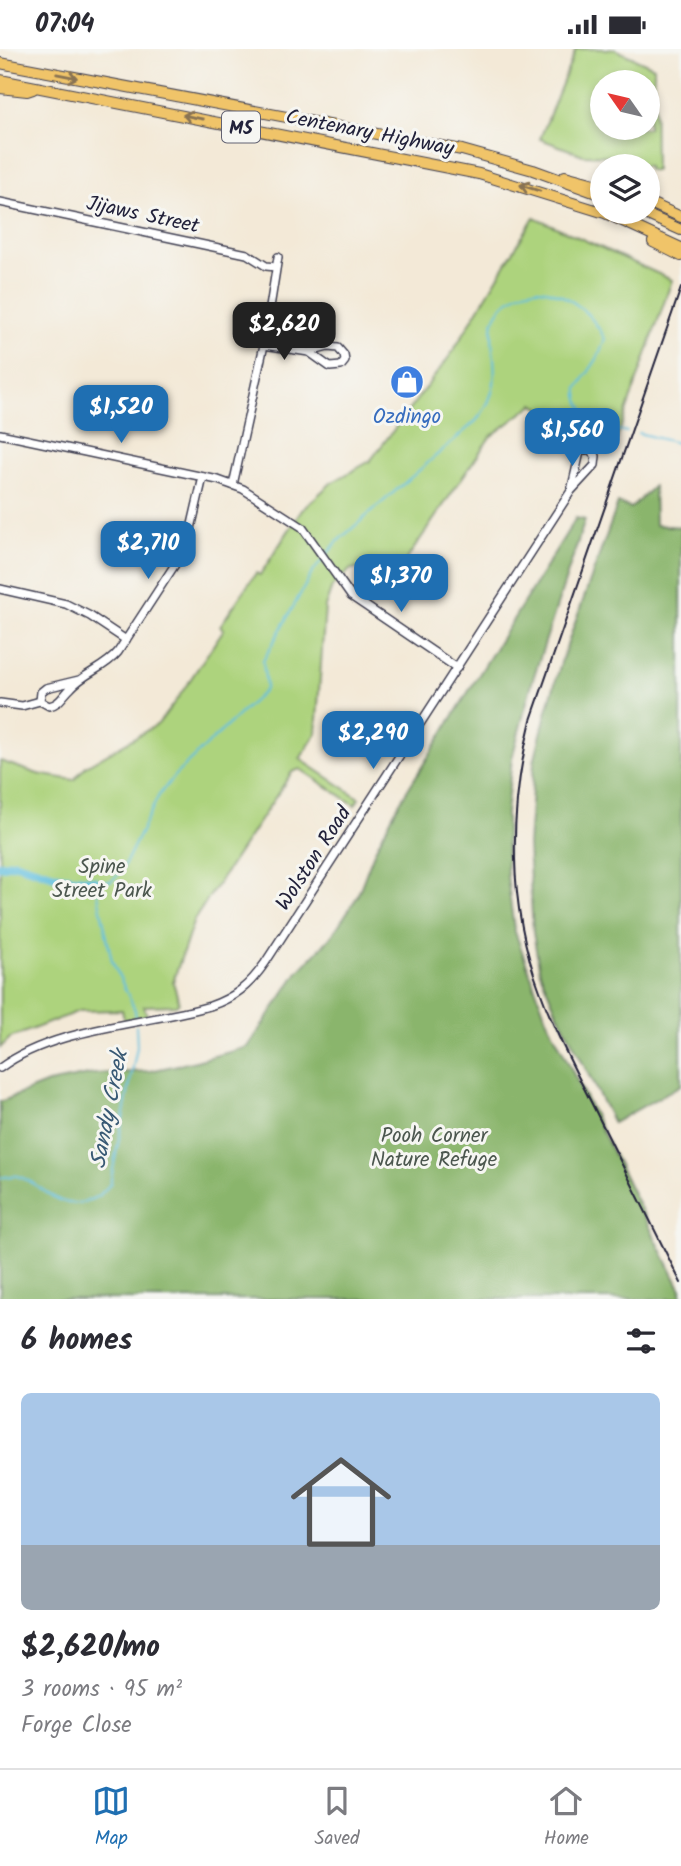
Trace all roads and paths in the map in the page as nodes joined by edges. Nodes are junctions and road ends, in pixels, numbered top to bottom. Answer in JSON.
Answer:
{"nodes":[{"id":1,"x":0,"y":63,"type":"edge"},
{"id":2,"x":0,"y":80,"type":"edge"},
{"id":3,"x":37,"y":87,"type":"junction"},
{"id":4,"x":0,"y":88,"type":"edge"},
{"id":5,"x":555,"y":177,"type":"junction"},
{"id":6,"x":590,"y":182,"type":"edge"},
{"id":7,"x":590,"y":190,"type":"edge"},
{"id":8,"x":0,"y":202,"type":"edge"},
{"id":9,"x":660,"y":207,"type":"edge"},
{"id":10,"x":590,"y":210,"type":"edge"},
{"id":11,"x":681,"y":216,"type":"edge"},
{"id":12,"x":660,"y":221,"type":"edge"},
{"id":13,"x":613,"y":224,"type":"edge"},
{"id":14,"x":628,"y":224,"type":"edge"},
{"id":15,"x":681,"y":230,"type":"edge"},
{"id":16,"x":681,"y":248,"type":"edge"},
{"id":17,"x":681,"y":256,"type":"edge"},
{"id":18,"x":278,"y":257,"type":"dead end"},
{"id":19,"x":276,"y":267,"type":"junction"},
{"id":20,"x":264,"y":345,"type":"junction"},
{"id":21,"x":309,"y":352,"type":"dead end"},
{"id":22,"x":0,"y":434,"type":"edge"},
{"id":23,"x":204,"y":477,"type":"junction"},
{"id":24,"x":233,"y":485,"type":"junction"},
{"id":25,"x":571,"y":491,"type":"junction"},
{"id":26,"x":0,"y":589,"type":"edge"},
{"id":27,"x":126,"y":640,"type":"junction"},
{"id":28,"x":457,"y":668,"type":"junction"},
{"id":29,"x":79,"y":680,"type":"junction"},
{"id":30,"x":40,"y":701,"type":"junction"},
{"id":31,"x":0,"y":703,"type":"edge"},
{"id":32,"x":0,"y":1068,"type":"edge"}],
"edges":[{"from":1,"to":5,"type":"highway","name":"Centenary Highway","number":"M5","one_way":true},
{"from":2,"to":3,"type":"highway","name":"Centenary Highway","number":"M5"},
{"from":3,"to":4,"type":"highway"},
{"from":10,"to":3,"type":"highway","name":"Centenary Highway","number":"M5","one_way":true},
{"from":5,"to":6,"type":"highway"},
{"from":5,"to":7,"type":"highway","name":"Centenary Highway","number":"M5"},
{"from":8,"to":19,"type":"street","name":"Jijaws Street"},
{"from":9,"to":11,"type":"highway"},
{"from":12,"to":15,"type":"highway"},
{"from":13,"to":17,"type":"highway"},
{"from":14,"to":16,"type":"highway","name":"Centenary Highway","number":"M5"},
{"from":18,"to":19,"type":"street"},
{"from":19,"to":20,"type":"street"},
{"from":20,"to":21,"type":"street"},
{"from":20,"to":24,"type":"street"},
{"from":22,"to":23,"type":"street"},
{"from":23,"to":24,"type":"street"},
{"from":23,"to":27,"type":"street"},
{"from":24,"to":28,"type":"street"},
{"from":25,"to":25,"type":"street","name":"Wolston Road"},
{"from":25,"to":28,"type":"street","name":"Wolston Road"},
{"from":26,"to":27,"type":"street"},
{"from":27,"to":29,"type":"street"},
{"from":28,"to":32,"type":"street","name":"Wolston Road"},
{"from":29,"to":30,"type":"street"},
{"from":29,"to":30,"type":"street"},
{"from":30,"to":31,"type":"street"}]}
